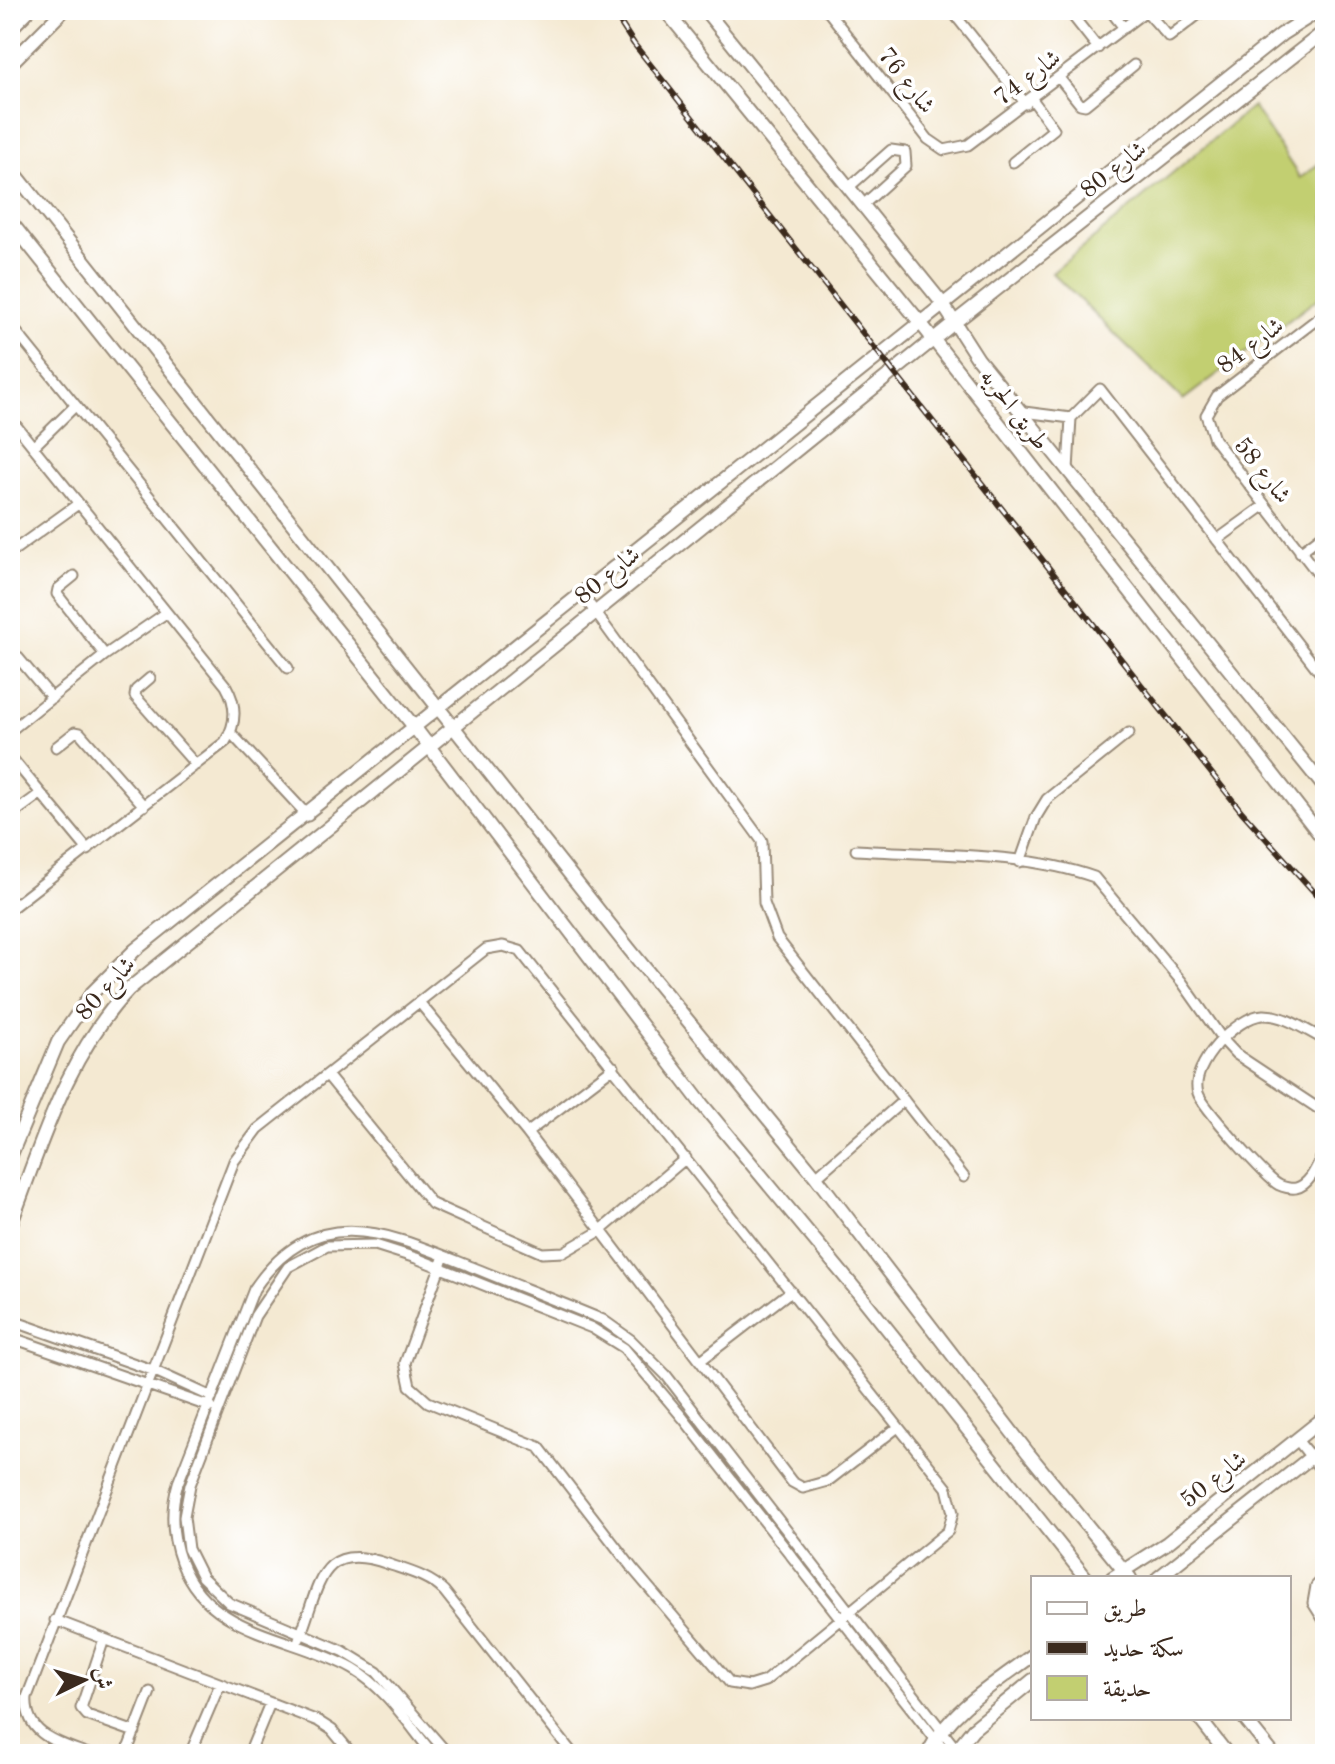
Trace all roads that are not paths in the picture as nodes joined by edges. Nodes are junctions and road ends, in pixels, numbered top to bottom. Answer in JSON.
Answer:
{"nodes":[{"id":1,"x":29,"y":10,"type":"edge"},
{"id":2,"x":64,"y":10,"type":"edge"},
{"id":3,"x":665,"y":10,"type":"edge"},
{"id":4,"x":705,"y":10,"type":"edge"},
{"id":5,"x":827,"y":10,"type":"edge"},
{"id":6,"x":951,"y":10,"type":"edge"},
{"id":7,"x":1068,"y":10,"type":"edge"},
{"id":8,"x":1110,"y":10,"type":"edge"},
{"id":9,"x":1146,"y":10,"type":"edge"},
{"id":10,"x":1204,"y":10,"type":"edge"},
{"id":11,"x":1315,"y":11,"type":"edge"},
{"id":12,"x":1124,"y":28,"type":"junction"},
{"id":13,"x":10,"y":29,"type":"edge"},
{"id":14,"x":1325,"y":29,"type":"edge"},
{"id":15,"x":1098,"y":48,"type":"junction"},
{"id":16,"x":10,"y":64,"type":"edge"},
{"id":17,"x":1134,"y":65,"type":"dead end"},
{"id":18,"x":1060,"y":79,"type":"junction"},
{"id":19,"x":1029,"y":102,"type":"junction"},
{"id":20,"x":968,"y":145,"type":"joint"},
{"id":21,"x":1013,"y":162,"type":"dead end"},
{"id":22,"x":10,"y":167,"type":"edge"},
{"id":23,"x":861,"y":177,"type":"junction"},
{"id":24,"x":848,"y":188,"type":"junction"},
{"id":25,"x":876,"y":193,"type":"junction"},
{"id":26,"x":862,"y":206,"type":"junction"},
{"id":27,"x":10,"y":221,"type":"edge"},
{"id":28,"x":942,"y":303,"type":"junction"},
{"id":29,"x":1325,"y":313,"type":"edge"},
{"id":30,"x":919,"y":321,"type":"junction"},
{"id":31,"x":955,"y":322,"type":"junction"},
{"id":32,"x":10,"y":324,"type":"edge"},
{"id":33,"x":933,"y":340,"type":"junction"},
{"id":34,"x":75,"y":406,"type":"junction"},
{"id":35,"x":1024,"y":412,"type":"junction"},
{"id":36,"x":1206,"y":415,"type":"joint"},
{"id":37,"x":10,"y":418,"type":"edge"},
{"id":38,"x":1071,"y":418,"type":"junction"},
{"id":39,"x":33,"y":447,"type":"junction"},
{"id":40,"x":1068,"y":470,"type":"junction"},
{"id":41,"x":78,"y":504,"type":"junction"},
{"id":42,"x":1265,"y":505,"type":"junction"},
{"id":43,"x":1325,"y":533,"type":"edge"},
{"id":44,"x":1217,"y":540,"type":"junction"},
{"id":45,"x":640,"y":546,"type":"junction"},
{"id":46,"x":1300,"y":552,"type":"junction"},
{"id":47,"x":10,"y":553,"type":"edge"},
{"id":48,"x":654,"y":565,"type":"junction"},
{"id":49,"x":74,"y":576,"type":"dead end"},
{"id":50,"x":1325,"y":583,"type":"edge"},
{"id":51,"x":582,"y":594,"type":"junction"},
{"id":52,"x":166,"y":613,"type":"junction"},
{"id":53,"x":595,"y":613,"type":"junction"},
{"id":54,"x":10,"y":648,"type":"edge"},
{"id":55,"x":105,"y":655,"type":"junction"},
{"id":56,"x":288,"y":668,"type":"dead end"},
{"id":57,"x":150,"y":678,"type":"dead end"},
{"id":58,"x":1325,"y":679,"type":"edge"},
{"id":59,"x":52,"y":698,"type":"junction"},
{"id":60,"x":440,"y":708,"type":"junction"},
{"id":61,"x":453,"y":725,"type":"junction"},
{"id":62,"x":415,"y":728,"type":"junction"},
{"id":63,"x":10,"y":731,"type":"edge"},
{"id":64,"x":231,"y":733,"type":"junction"},
{"id":65,"x":1129,"y":733,"type":"dead end"},
{"id":66,"x":56,"y":747,"type":"dead end"},
{"id":67,"x":427,"y":747,"type":"junction"},
{"id":68,"x":10,"y":756,"type":"edge"},
{"id":69,"x":196,"y":765,"type":"junction"},
{"id":70,"x":1325,"y":788,"type":"edge"},
{"id":71,"x":40,"y":794,"type":"junction"},
{"id":72,"x":144,"y":806,"type":"junction"},
{"id":73,"x":10,"y":816,"type":"edge"},
{"id":74,"x":308,"y":816,"type":"junction"},
{"id":75,"x":1325,"y":841,"type":"edge"},
{"id":76,"x":88,"y":850,"type":"junction"},
{"id":77,"x":856,"y":850,"type":"dead end"},
{"id":78,"x":1020,"y":862,"type":"junction"},
{"id":79,"x":10,"y":909,"type":"edge"},
{"id":80,"x":152,"y":937,"type":"junction"},
{"id":81,"x":166,"y":957,"type":"junction"},
{"id":82,"x":419,"y":1002,"type":"junction"},
{"id":83,"x":1223,"y":1040,"type":"junction"},
{"id":84,"x":1325,"y":1040,"type":"edge"},
{"id":85,"x":614,"y":1067,"type":"junction"},
{"id":86,"x":327,"y":1075,"type":"junction"},
{"id":87,"x":904,"y":1100,"type":"junction"},
{"id":88,"x":1325,"y":1113,"type":"edge"},
{"id":89,"x":527,"y":1133,"type":"junction"},
{"id":90,"x":1325,"y":1150,"type":"edge"},
{"id":91,"x":10,"y":1157,"type":"edge"},
{"id":92,"x":686,"y":1158,"type":"junction"},
{"id":93,"x":816,"y":1177,"type":"junction"},
{"id":94,"x":964,"y":1177,"type":"dead end"},
{"id":95,"x":10,"y":1226,"type":"edge"},
{"id":96,"x":600,"y":1231,"type":"junction"},
{"id":97,"x":444,"y":1256,"type":"junction"},
{"id":98,"x":441,"y":1267,"type":"junction"},
{"id":99,"x":791,"y":1291,"type":"junction"},
{"id":100,"x":10,"y":1320,"type":"edge"},
{"id":101,"x":10,"y":1337,"type":"edge"},
{"id":102,"x":700,"y":1361,"type":"junction"},
{"id":103,"x":155,"y":1371,"type":"junction"},
{"id":104,"x":148,"y":1384,"type":"junction"},
{"id":105,"x":208,"y":1400,"type":"junction"},
{"id":106,"x":220,"y":1405,"type":"junction"},
{"id":107,"x":1325,"y":1417,"type":"edge"},
{"id":108,"x":898,"y":1427,"type":"junction"},
{"id":109,"x":1298,"y":1441,"type":"junction"},
{"id":110,"x":1325,"y":1446,"type":"edge"},
{"id":111,"x":1311,"y":1458,"type":"junction"},
{"id":112,"x":1325,"y":1475,"type":"edge"},
{"id":113,"x":1127,"y":1574,"type":"edge"},
{"id":114,"x":1084,"y":1576,"type":"edge"},
{"id":115,"x":1161,"y":1576,"type":"edge"},
{"id":116,"x":1325,"y":1577,"type":"edge"},
{"id":117,"x":851,"y":1612,"type":"junction"},
{"id":118,"x":55,"y":1620,"type":"junction"},
{"id":119,"x":841,"y":1620,"type":"junction"},
{"id":120,"x":1325,"y":1622,"type":"edge"},
{"id":121,"x":301,"y":1635,"type":"junction"},
{"id":122,"x":104,"y":1639,"type":"junction"},
{"id":123,"x":296,"y":1646,"type":"junction"},
{"id":124,"x":1031,"y":1657,"type":"edge"},
{"id":125,"x":1031,"y":1682,"type":"edge"},
{"id":126,"x":220,"y":1684,"type":"junction"},
{"id":127,"x":150,"y":1692,"type":"dead end"},
{"id":128,"x":270,"y":1703,"type":"junction"},
{"id":129,"x":1201,"y":1720,"type":"edge"},
{"id":130,"x":1246,"y":1720,"type":"edge"},
{"id":131,"x":135,"y":1732,"type":"junction"},
{"id":132,"x":938,"y":1736,"type":"junction"},
{"id":133,"x":954,"y":1753,"type":"edge"},
{"id":134,"x":88,"y":1754,"type":"edge"},
{"id":135,"x":126,"y":1754,"type":"edge"},
{"id":136,"x":190,"y":1754,"type":"edge"},
{"id":137,"x":249,"y":1754,"type":"edge"},
{"id":138,"x":352,"y":1754,"type":"edge"},
{"id":139,"x":433,"y":1754,"type":"edge"},
{"id":140,"x":448,"y":1754,"type":"edge"},
{"id":141,"x":573,"y":1754,"type":"edge"},
{"id":142,"x":928,"y":1754,"type":"edge"},
{"id":143,"x":1227,"y":1754,"type":"edge"},
{"id":144,"x":1273,"y":1754,"type":"edge"}],
"edges":[{"from":1,"to":13,"type":"street"},
{"from":2,"to":16,"type":"street"},
{"from":3,"to":30,"type":"street","name":"طريق الحريه"},
{"from":4,"to":24,"type":"street","name":"طريق الحريه"},
{"from":5,"to":20,"type":"street","name":"شارع 76"},
{"from":6,"to":19,"type":"street"},
{"from":7,"to":15,"type":"street"},
{"from":8,"to":12,"type":"street"},
{"from":9,"to":10,"type":"street"},
{"from":9,"to":12,"type":"street","name":"شارع 74"},
{"from":11,"to":14,"type":"street"},
{"from":11,"to":28,"type":"street","name":"شارع 80"},
{"from":12,"to":15,"type":"street","name":"شارع 74"},
{"from":14,"to":31,"type":"street","name":"شارع 80"},
{"from":15,"to":18,"type":"street","name":"شارع 74"},
{"from":17,"to":18,"type":"street"},
{"from":18,"to":19,"type":"street","name":"شارع 74"},
{"from":19,"to":20,"type":"street","name":"شارع 74"},
{"from":19,"to":21,"type":"street"},
{"from":22,"to":60,"type":"street"},
{"from":23,"to":24,"type":"street"},
{"from":23,"to":25,"type":"street"},
{"from":23,"to":25,"type":"street"},
{"from":24,"to":26,"type":"street","name":"طريق الحريه"},
{"from":25,"to":26,"type":"street"},
{"from":26,"to":28,"type":"street","name":"طريق الحريه"},
{"from":27,"to":62,"type":"street"},
{"from":28,"to":30,"type":"street","name":"شارع 80"},
{"from":28,"to":31,"type":"street","name":"طريق الحريه"},
{"from":29,"to":36,"type":"street","name":"شارع 84"},
{"from":30,"to":33,"type":"street","name":"طريق الحريه"},
{"from":30,"to":45,"type":"street","name":"شارع 80"},
{"from":31,"to":33,"type":"street","name":"شارع 80"},
{"from":31,"to":35,"type":"street","name":"طريق الحريه"},
{"from":32,"to":34,"type":"street"},
{"from":33,"to":48,"type":"street","name":"شارع 80"},
{"from":33,"to":75,"type":"street","name":"طريق الحريه"},
{"from":34,"to":39,"type":"street"},
{"from":34,"to":56,"type":"street"},
{"from":35,"to":38,"type":"street"},
{"from":35,"to":40,"type":"street","name":"طريق الحريه"},
{"from":36,"to":42,"type":"street","name":"شارع 58"},
{"from":37,"to":39,"type":"street"},
{"from":38,"to":40,"type":"street"},
{"from":38,"to":44,"type":"street"},
{"from":39,"to":41,"type":"street"},
{"from":40,"to":70,"type":"street","name":"طريق الحريه"},
{"from":41,"to":47,"type":"street"},
{"from":41,"to":52,"type":"street"},
{"from":42,"to":44,"type":"street"},
{"from":42,"to":46,"type":"street","name":"شارع 58"},
{"from":43,"to":46,"type":"street"},
{"from":44,"to":58,"type":"street"},
{"from":45,"to":48,"type":"street"},
{"from":45,"to":51,"type":"street","name":"شارع 80"},
{"from":46,"to":50,"type":"street","name":"شارع 58"},
{"from":48,"to":53,"type":"street","name":"شارع 80"},
{"from":49,"to":55,"type":"street"},
{"from":51,"to":53,"type":"street"},
{"from":51,"to":60,"type":"street","name":"شارع 80"},
{"from":52,"to":55,"type":"street"},
{"from":52,"to":64,"type":"street"},
{"from":53,"to":61,"type":"street","name":"شارع 80"},
{"from":53,"to":87,"type":"street"},
{"from":54,"to":59,"type":"street"},
{"from":55,"to":59,"type":"street"},
{"from":57,"to":69,"type":"street"},
{"from":59,"to":63,"type":"street"},
{"from":60,"to":61,"type":"street"},
{"from":60,"to":62,"type":"street","name":"شارع 80"},
{"from":61,"to":67,"type":"street","name":"شارع 80"},
{"from":61,"to":93,"type":"street"},
{"from":62,"to":67,"type":"street"},
{"from":62,"to":74,"type":"street","name":"شارع 80"},
{"from":64,"to":69,"type":"street"},
{"from":64,"to":74,"type":"street"},
{"from":65,"to":78,"type":"street"},
{"from":66,"to":72,"type":"street"},
{"from":67,"to":81,"type":"street","name":"شارع 80"},
{"from":67,"to":114,"type":"street"},
{"from":68,"to":71,"type":"street"},
{"from":69,"to":72,"type":"street"},
{"from":71,"to":73,"type":"street"},
{"from":71,"to":76,"type":"street"},
{"from":72,"to":76,"type":"street"},
{"from":74,"to":80,"type":"street","name":"شارع 80"},
{"from":76,"to":79,"type":"street"},
{"from":77,"to":78,"type":"street"},
{"from":78,"to":83,"type":"street"},
{"from":80,"to":81,"type":"street"},
{"from":80,"to":91,"type":"street","name":"شارع 80"},
{"from":81,"to":95,"type":"street","name":"شارع 80"},
{"from":82,"to":85,"type":"street"},
{"from":82,"to":86,"type":"street"},
{"from":82,"to":89,"type":"street"},
{"from":83,"to":84,"type":"street"},
{"from":83,"to":88,"type":"street"},
{"from":83,"to":90,"type":"street"},
{"from":85,"to":89,"type":"street"},
{"from":85,"to":92,"type":"street"},
{"from":86,"to":96,"type":"street"},
{"from":86,"to":103,"type":"street"},
{"from":87,"to":93,"type":"street"},
{"from":87,"to":94,"type":"street"},
{"from":89,"to":96,"type":"street"},
{"from":92,"to":96,"type":"street"},
{"from":92,"to":99,"type":"street"},
{"from":93,"to":113,"type":"street"},
{"from":96,"to":102,"type":"street"},
{"from":97,"to":98,"type":"street"},
{"from":97,"to":105,"type":"street"},
{"from":97,"to":117,"type":"street"},
{"from":98,"to":106,"type":"street"},
{"from":98,"to":119,"type":"street"},
{"from":98,"to":119,"type":"street"},
{"from":99,"to":102,"type":"street"},
{"from":99,"to":108,"type":"street"},
{"from":100,"to":103,"type":"street"},
{"from":101,"to":104,"type":"street"},
{"from":102,"to":108,"type":"street"},
{"from":103,"to":104,"type":"street"},
{"from":103,"to":105,"type":"street"},
{"from":104,"to":105,"type":"street"},
{"from":104,"to":118,"type":"street"},
{"from":105,"to":106,"type":"street"},
{"from":105,"to":123,"type":"street"},
{"from":106,"to":121,"type":"street"},
{"from":107,"to":109,"type":"street","name":"شارع 50"},
{"from":108,"to":117,"type":"street"},
{"from":109,"to":111,"type":"street"},
{"from":109,"to":113,"type":"street","name":"شارع 50"},
{"from":110,"to":111,"type":"street","name":"شارع 50"},
{"from":111,"to":112,"type":"street"},
{"from":111,"to":115,"type":"street","name":"شارع 50"},
{"from":116,"to":120,"type":"street"},
{"from":117,"to":119,"type":"street"},
{"from":117,"to":132,"type":"street"},
{"from":118,"to":122,"type":"street"},
{"from":118,"to":134,"type":"street"},
{"from":119,"to":132,"type":"street"},
{"from":121,"to":123,"type":"street"},
{"from":121,"to":140,"type":"street"},
{"from":121,"to":141,"type":"street"},
{"from":122,"to":126,"type":"street"},
{"from":122,"to":131,"type":"street"},
{"from":123,"to":139,"type":"street"},
{"from":124,"to":132,"type":"street"},
{"from":125,"to":133,"type":"street"},
{"from":126,"to":128,"type":"street"},
{"from":126,"to":136,"type":"street"},
{"from":127,"to":131,"type":"street"},
{"from":128,"to":137,"type":"street"},
{"from":128,"to":138,"type":"street"},
{"from":129,"to":143,"type":"street"},
{"from":130,"to":144,"type":"street"},
{"from":131,"to":135,"type":"street"},
{"from":132,"to":133,"type":"street"},
{"from":132,"to":142,"type":"street"}]}
